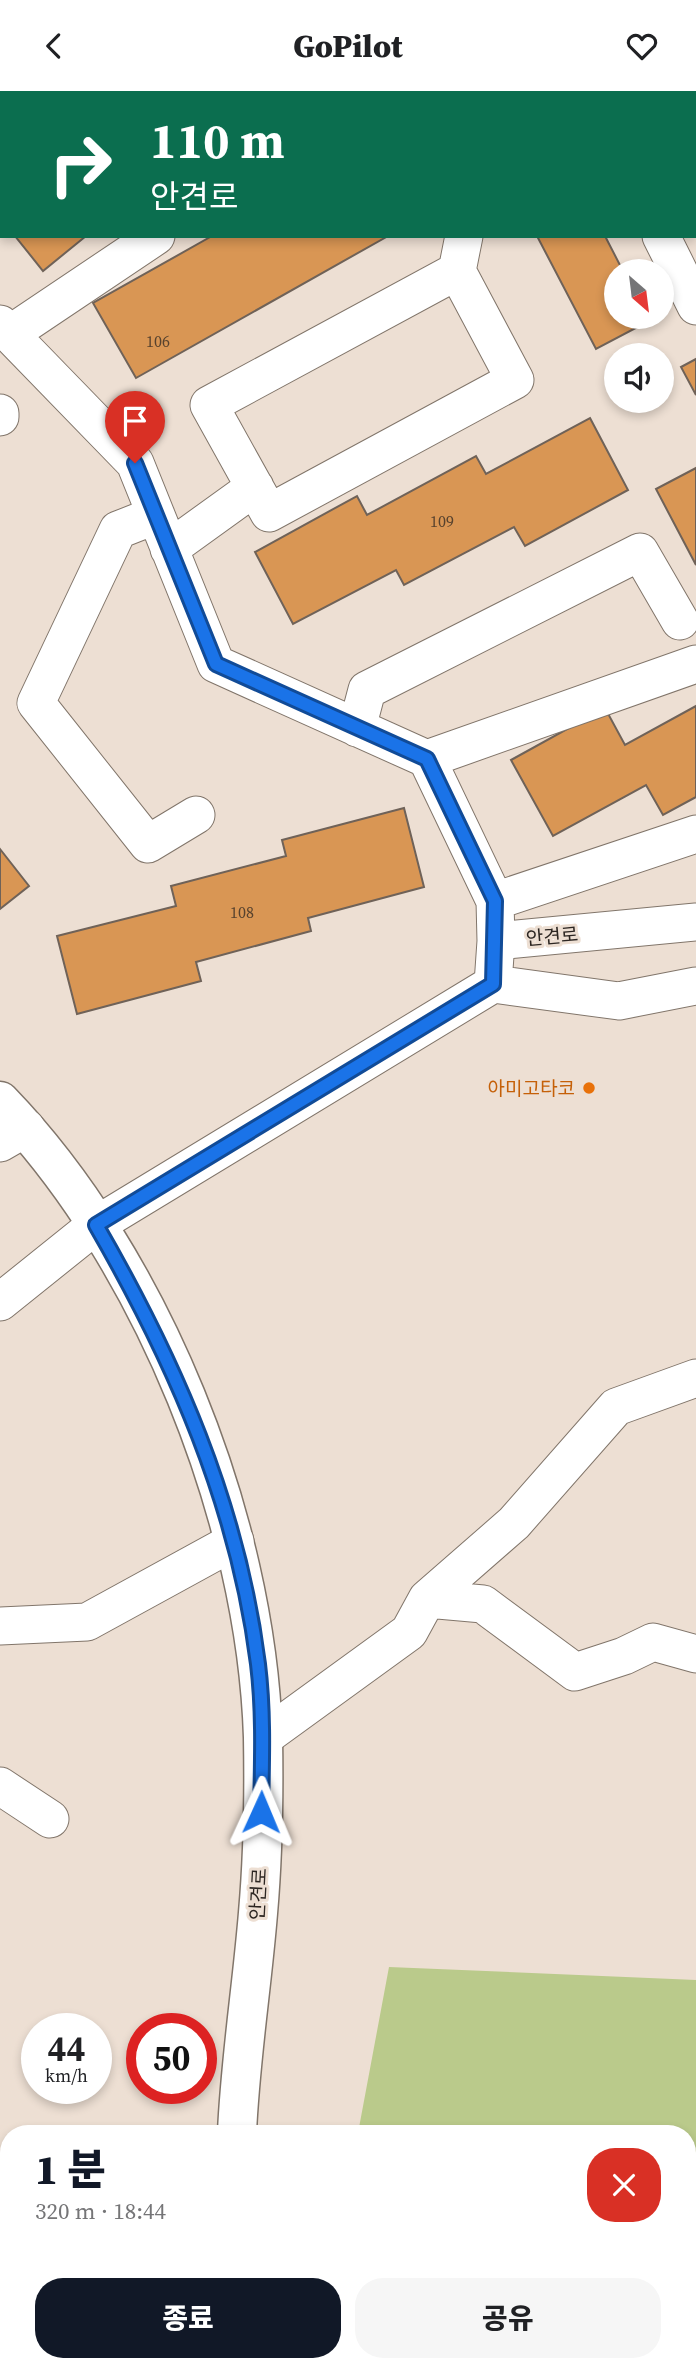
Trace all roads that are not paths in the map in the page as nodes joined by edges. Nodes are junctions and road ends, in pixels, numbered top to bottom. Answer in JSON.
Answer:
{"nodes":[{"id":1,"x":153,"y":238,"type":"edge"},
{"id":2,"x":662,"y":238,"type":"edge"},
{"id":3,"x":460,"y":254,"type":"edge"},
{"id":4,"x":696,"y":306,"type":"edge"},
{"id":5,"x":5,"y":329,"type":"edge"},
{"id":6,"x":255,"y":487,"type":"junction"},
{"id":7,"x":156,"y":515,"type":"junction"},
{"id":8,"x":169,"y":549,"type":"junction"},
{"id":9,"x":680,"y":621,"type":"dead end"},
{"id":10,"x":696,"y":664,"type":"edge"},
{"id":11,"x":357,"y":728,"type":"junction"},
{"id":12,"x":427,"y":759,"type":"junction"},
{"id":13,"x":196,"y":815,"type":"dead end"},
{"id":14,"x":696,"y":834,"type":"edge"},
{"id":15,"x":495,"y":901,"type":"junction"},
{"id":16,"x":696,"y":922,"type":"edge"},
{"id":17,"x":496,"y":941,"type":"junction"},
{"id":18,"x":493,"y":984,"type":"junction"},
{"id":19,"x":696,"y":986,"type":"edge"},
{"id":20,"x":9,"y":1124,"type":"edge"},
{"id":21,"x":96,"y":1225,"type":"junction"},
{"id":22,"x":0,"y":1303,"type":"edge"},
{"id":23,"x":696,"y":1378,"type":"edge"},
{"id":24,"x":234,"y":1541,"type":"junction"},
{"id":25,"x":427,"y":1599,"type":"junction"},
{"id":26,"x":0,"y":1626,"type":"edge"},
{"id":27,"x":696,"y":1654,"type":"edge"},
{"id":28,"x":263,"y":1738,"type":"junction"},
{"id":29,"x":0,"y":1786,"type":"edge"},
{"id":30,"x":50,"y":1819,"type":"dead end"},
{"id":31,"x":238,"y":2125,"type":"edge"}],
"edges":[{"from":1,"to":5,"type":"street"},
{"from":2,"to":4,"type":"street"},
{"from":3,"to":6,"type":"street"},
{"from":3,"to":6,"type":"street"},
{"from":5,"to":7,"type":"street"},
{"from":6,"to":8,"type":"street"},
{"from":7,"to":8,"type":"street"},
{"from":7,"to":13,"type":"street"},
{"from":8,"to":11,"type":"street"},
{"from":9,"to":11,"type":"street"},
{"from":10,"to":12,"type":"street"},
{"from":11,"to":12,"type":"street"},
{"from":12,"to":15,"type":"street"},
{"from":14,"to":15,"type":"street"},
{"from":15,"to":17,"type":"street"},
{"from":16,"to":17,"type":"street","name":"안견로"},
{"from":17,"to":18,"type":"street"},
{"from":18,"to":19,"type":"street"},
{"from":18,"to":21,"type":"street"},
{"from":20,"to":21,"type":"main road","name":"안견로"},
{"from":21,"to":22,"type":"street"},
{"from":21,"to":24,"type":"main road","name":"안견로"},
{"from":23,"to":25,"type":"street"},
{"from":24,"to":26,"type":"street"},
{"from":24,"to":28,"type":"main road","name":"안견로"},
{"from":25,"to":27,"type":"street"},
{"from":25,"to":28,"type":"street"},
{"from":28,"to":31,"type":"main road","name":"안견로"},
{"from":29,"to":30,"type":"street"}]}
